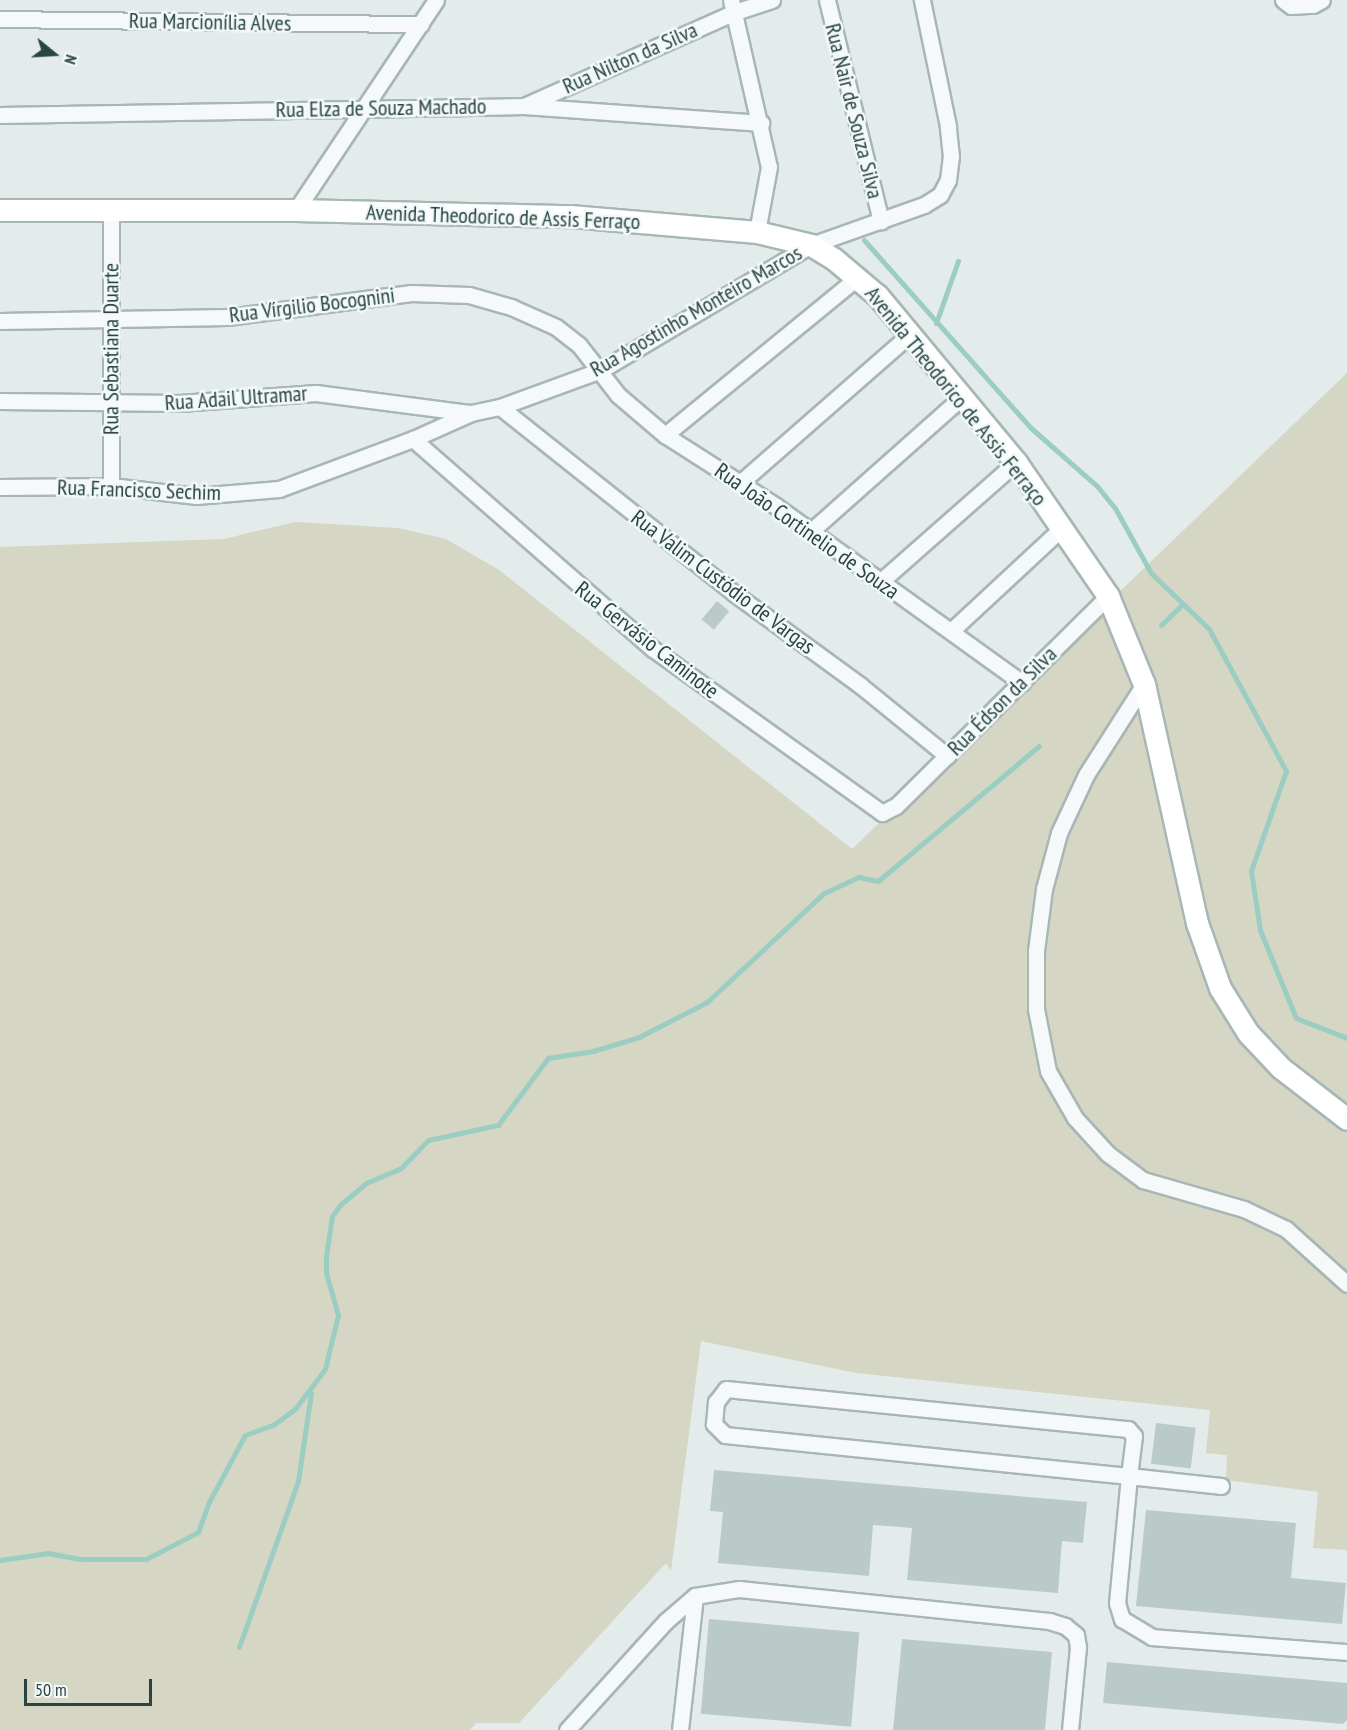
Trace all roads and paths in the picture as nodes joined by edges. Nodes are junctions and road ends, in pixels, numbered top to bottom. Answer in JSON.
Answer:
{"nodes":[{"id":1,"x":436,"y":0,"type":"edge"},
{"id":2,"x":772,"y":0,"type":"edge"},
{"id":3,"x":827,"y":0,"type":"edge"},
{"id":4,"x":922,"y":0,"type":"edge"},
{"id":5,"x":1283,"y":0,"type":"edge"},
{"id":6,"x":1322,"y":0,"type":"edge"},
{"id":7,"x":733,"y":6,"type":"edge"},
{"id":8,"x":0,"y":19,"type":"edge"},
{"id":9,"x":421,"y":24,"type":"junction"},
{"id":10,"x":524,"y":106,"type":"junction"},
{"id":11,"x":363,"y":107,"type":"junction"},
{"id":12,"x":0,"y":115,"type":"edge"},
{"id":13,"x":761,"y":123,"type":"junction"},
{"id":14,"x":0,"y":210,"type":"edge"},
{"id":15,"x":296,"y":210,"type":"junction"},
{"id":16,"x":111,"y":212,"type":"junction"},
{"id":17,"x":881,"y":222,"type":"junction"},
{"id":18,"x":757,"y":232,"type":"junction"},
{"id":19,"x":811,"y":245,"type":"junction"},
{"id":20,"x":858,"y":277,"type":"junction"},
{"id":21,"x":110,"y":319,"type":"junction"},
{"id":22,"x":0,"y":321,"type":"edge"},
{"id":23,"x":910,"y":334,"type":"junction"},
{"id":24,"x":601,"y":370,"type":"junction"},
{"id":25,"x":962,"y":397,"type":"junction"},
{"id":26,"x":0,"y":401,"type":"edge"},
{"id":27,"x":111,"y":404,"type":"junction"},
{"id":28,"x":500,"y":407,"type":"junction"},
{"id":29,"x":471,"y":412,"type":"junction"},
{"id":30,"x":665,"y":435,"type":"junction"},
{"id":31,"x":413,"y":439,"type":"junction"},
{"id":32,"x":1016,"y":462,"type":"junction"},
{"id":33,"x":740,"y":483,"type":"junction"},
{"id":34,"x":0,"y":486,"type":"edge"},
{"id":35,"x":111,"y":486,"type":"junction"},
{"id":36,"x":1062,"y":528,"type":"junction"},
{"id":37,"x":811,"y":531,"type":"junction"},
{"id":38,"x":880,"y":582,"type":"junction"},
{"id":39,"x":1108,"y":596,"type":"junction"},
{"id":40,"x":951,"y":631,"type":"junction"},
{"id":41,"x":1022,"y":683,"type":"junction"},
{"id":42,"x":1144,"y":684,"type":"junction"},
{"id":43,"x":947,"y":756,"type":"junction"},
{"id":44,"x":896,"y":806,"type":"joint"},
{"id":45,"x":1347,"y":1119,"type":"edge"},
{"id":46,"x":1347,"y":1284,"type":"edge"},
{"id":47,"x":1130,"y":1476,"type":"junction"},
{"id":48,"x":1221,"y":1486,"type":"dead end"},
{"id":49,"x":695,"y":1596,"type":"junction"},
{"id":50,"x":1347,"y":1652,"type":"edge"},
{"id":51,"x":567,"y":1730,"type":"edge"},
{"id":52,"x":680,"y":1730,"type":"edge"},
{"id":53,"x":1070,"y":1730,"type":"edge"}],
"edges":[{"from":1,"to":9,"type":"street"},
{"from":2,"to":7,"type":"street","name":"Rua Nilton da Silva"},
{"from":3,"to":17,"type":"street","name":"Rua Nair de Souza Silva"},
{"from":4,"to":17,"type":"street","name":"Rua Agostinho Monteiro Marcos"},
{"from":5,"to":6,"type":"street"},
{"from":7,"to":10,"type":"street","name":"Rua Nilton da Silva"},
{"from":7,"to":13,"type":"street"},
{"from":8,"to":9,"type":"street","name":"Rua Marcionília Alves"},
{"from":9,"to":11,"type":"street"},
{"from":10,"to":11,"type":"street","name":"Rua Elza de Souza Machado"},
{"from":10,"to":13,"type":"street","name":"Rua Elza de Souza Machado"},
{"from":11,"to":12,"type":"street","name":"Rua Elza de Souza Machado"},
{"from":11,"to":15,"type":"street"},
{"from":13,"to":18,"type":"street"},
{"from":14,"to":16,"type":"street","name":"Avenida Theodorico de Assis Ferraço"},
{"from":15,"to":16,"type":"street","name":"Avenida Theodorico de Assis Ferraço"},
{"from":15,"to":18,"type":"street","name":"Avenida Theodorico de Assis Ferraço"},
{"from":16,"to":21,"type":"street","name":"Rua Sebastiana Duarte"},
{"from":17,"to":19,"type":"street","name":"Rua Agostinho Monteiro Marcos"},
{"from":18,"to":19,"type":"street","name":"Avenida Theodorico de Assis Ferraço"},
{"from":19,"to":20,"type":"street","name":"Avenida Theodorico de Assis Ferraço"},
{"from":19,"to":24,"type":"street","name":"Rua Agostinho Monteiro Marcos"},
{"from":20,"to":23,"type":"street","name":"Avenida Theodorico de Assis Ferraço"},
{"from":20,"to":30,"type":"street"},
{"from":21,"to":22,"type":"street","name":"Rua Vírgilio Bocognini"},
{"from":21,"to":24,"type":"street","name":"Rua Vírgilio Bocognini"},
{"from":21,"to":27,"type":"street","name":"Rua Sebastiana Duarte"},
{"from":23,"to":25,"type":"street","name":"Avenida Theodorico de Assis Ferraço"},
{"from":23,"to":33,"type":"street"},
{"from":24,"to":28,"type":"street","name":"Rua Agostinho Monteiro Marcos"},
{"from":24,"to":30,"type":"street","name":"Rua João Cortinelio de Souza"},
{"from":25,"to":32,"type":"street","name":"Avenida Theodorico de Assis Ferraço"},
{"from":25,"to":37,"type":"street"},
{"from":26,"to":27,"type":"street","name":"Rua Adail Ultramar"},
{"from":27,"to":29,"type":"street","name":"Rua Adail Ultramar"},
{"from":27,"to":35,"type":"street","name":"Rua Sebastiana Duarte"},
{"from":28,"to":29,"type":"street","name":"Rua Agostinho Monteiro Marcos"},
{"from":28,"to":43,"type":"street","name":"Rua Valim Custódio de Vargas"},
{"from":29,"to":31,"type":"street","name":"Rua Agostinho Monteiro Marcos"},
{"from":30,"to":33,"type":"street","name":"Rua João Cortinelio de Souza"},
{"from":31,"to":35,"type":"street","name":"Rua Francisco Sechim"},
{"from":31,"to":44,"type":"street","name":"Rua Gervásio Caminote"},
{"from":32,"to":36,"type":"street","name":"Avenida Theodorico de Assis Ferraço"},
{"from":32,"to":38,"type":"street"},
{"from":33,"to":37,"type":"street","name":"Rua João Cortinelio de Souza"},
{"from":34,"to":35,"type":"street","name":"Rua Francisco Sechim"},
{"from":36,"to":39,"type":"street","name":"Avenida Theodorico de Assis Ferraço"},
{"from":36,"to":40,"type":"street"},
{"from":37,"to":38,"type":"street","name":"Rua João Cortinelio de Souza"},
{"from":38,"to":40,"type":"street","name":"Rua João Cortinelio de Souza"},
{"from":39,"to":41,"type":"street","name":"Rua Édson da Silva"},
{"from":39,"to":42,"type":"street","name":"Avenida Theodorico de Assis Ferraço"},
{"from":40,"to":41,"type":"street","name":"Rua João Cortinelio de Souza"},
{"from":41,"to":43,"type":"street","name":"Rua Édson da Silva"},
{"from":42,"to":45,"type":"street","name":"Avenida Theodorico de Assis Ferraço"},
{"from":42,"to":46,"type":"street"},
{"from":43,"to":44,"type":"street","name":"Rua Édson da Silva"},
{"from":47,"to":47,"type":"street"},
{"from":47,"to":48,"type":"street"},
{"from":47,"to":50,"type":"street"},
{"from":49,"to":51,"type":"street"},
{"from":49,"to":52,"type":"street"},
{"from":49,"to":53,"type":"street"}]}
